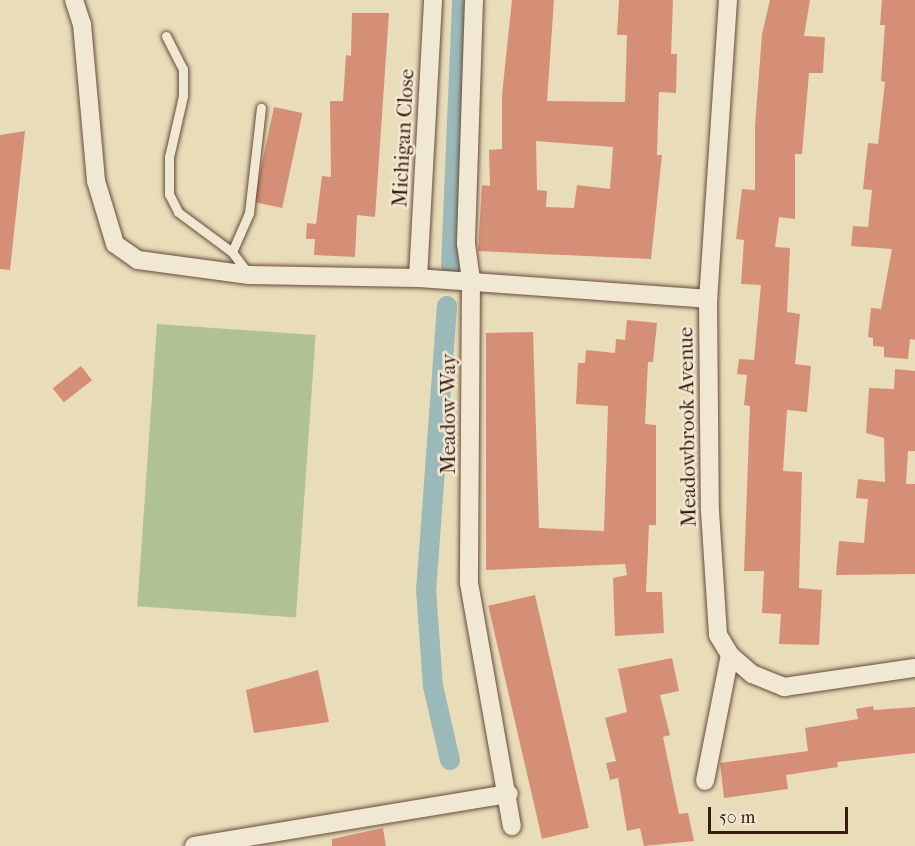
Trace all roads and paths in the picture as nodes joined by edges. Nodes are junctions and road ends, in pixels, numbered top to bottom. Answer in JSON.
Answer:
{"nodes":[{"id":1,"x":74,"y":0,"type":"edge"},
{"id":2,"x":433,"y":0,"type":"edge"},
{"id":3,"x":474,"y":0,"type":"edge"},
{"id":4,"x":728,"y":0,"type":"edge"},
{"id":5,"x":166,"y":36,"type":"dead end"},
{"id":6,"x":261,"y":108,"type":"dead end"},
{"id":7,"x":232,"y":252,"type":"junction"},
{"id":8,"x":249,"y":275,"type":"junction"},
{"id":9,"x":418,"y":278,"type":"junction"},
{"id":10,"x":471,"y":281,"type":"junction"},
{"id":11,"x":708,"y":299,"type":"junction"},
{"id":12,"x":730,"y":655,"type":"junction"},
{"id":13,"x":915,"y":668,"type":"edge"},
{"id":14,"x":705,"y":781,"type":"dead end"},
{"id":15,"x":509,"y":794,"type":"junction"},
{"id":16,"x":513,"y":826,"type":"dead end"},
{"id":17,"x":194,"y":846,"type":"edge"}],
"edges":[{"from":1,"to":8,"type":"street"},
{"from":2,"to":9,"type":"street","name":"Michigan Close"},
{"from":3,"to":10,"type":"street","name":"Meadow Way"},
{"from":4,"to":11,"type":"street","name":"Meadowbrook Avenue"},
{"from":5,"to":7,"type":"lane"},
{"from":6,"to":7,"type":"lane"},
{"from":7,"to":8,"type":"lane"},
{"from":8,"to":9,"type":"street"},
{"from":9,"to":10,"type":"street"},
{"from":10,"to":11,"type":"street"},
{"from":10,"to":15,"type":"street","name":"Meadow Way"},
{"from":11,"to":12,"type":"street","name":"Meadowbrook Avenue"},
{"from":12,"to":13,"type":"street","name":"Meadowbrook Avenue"},
{"from":12,"to":14,"type":"street"},
{"from":15,"to":16,"type":"street","name":"Meadow Way"},
{"from":15,"to":17,"type":"street"}]}
